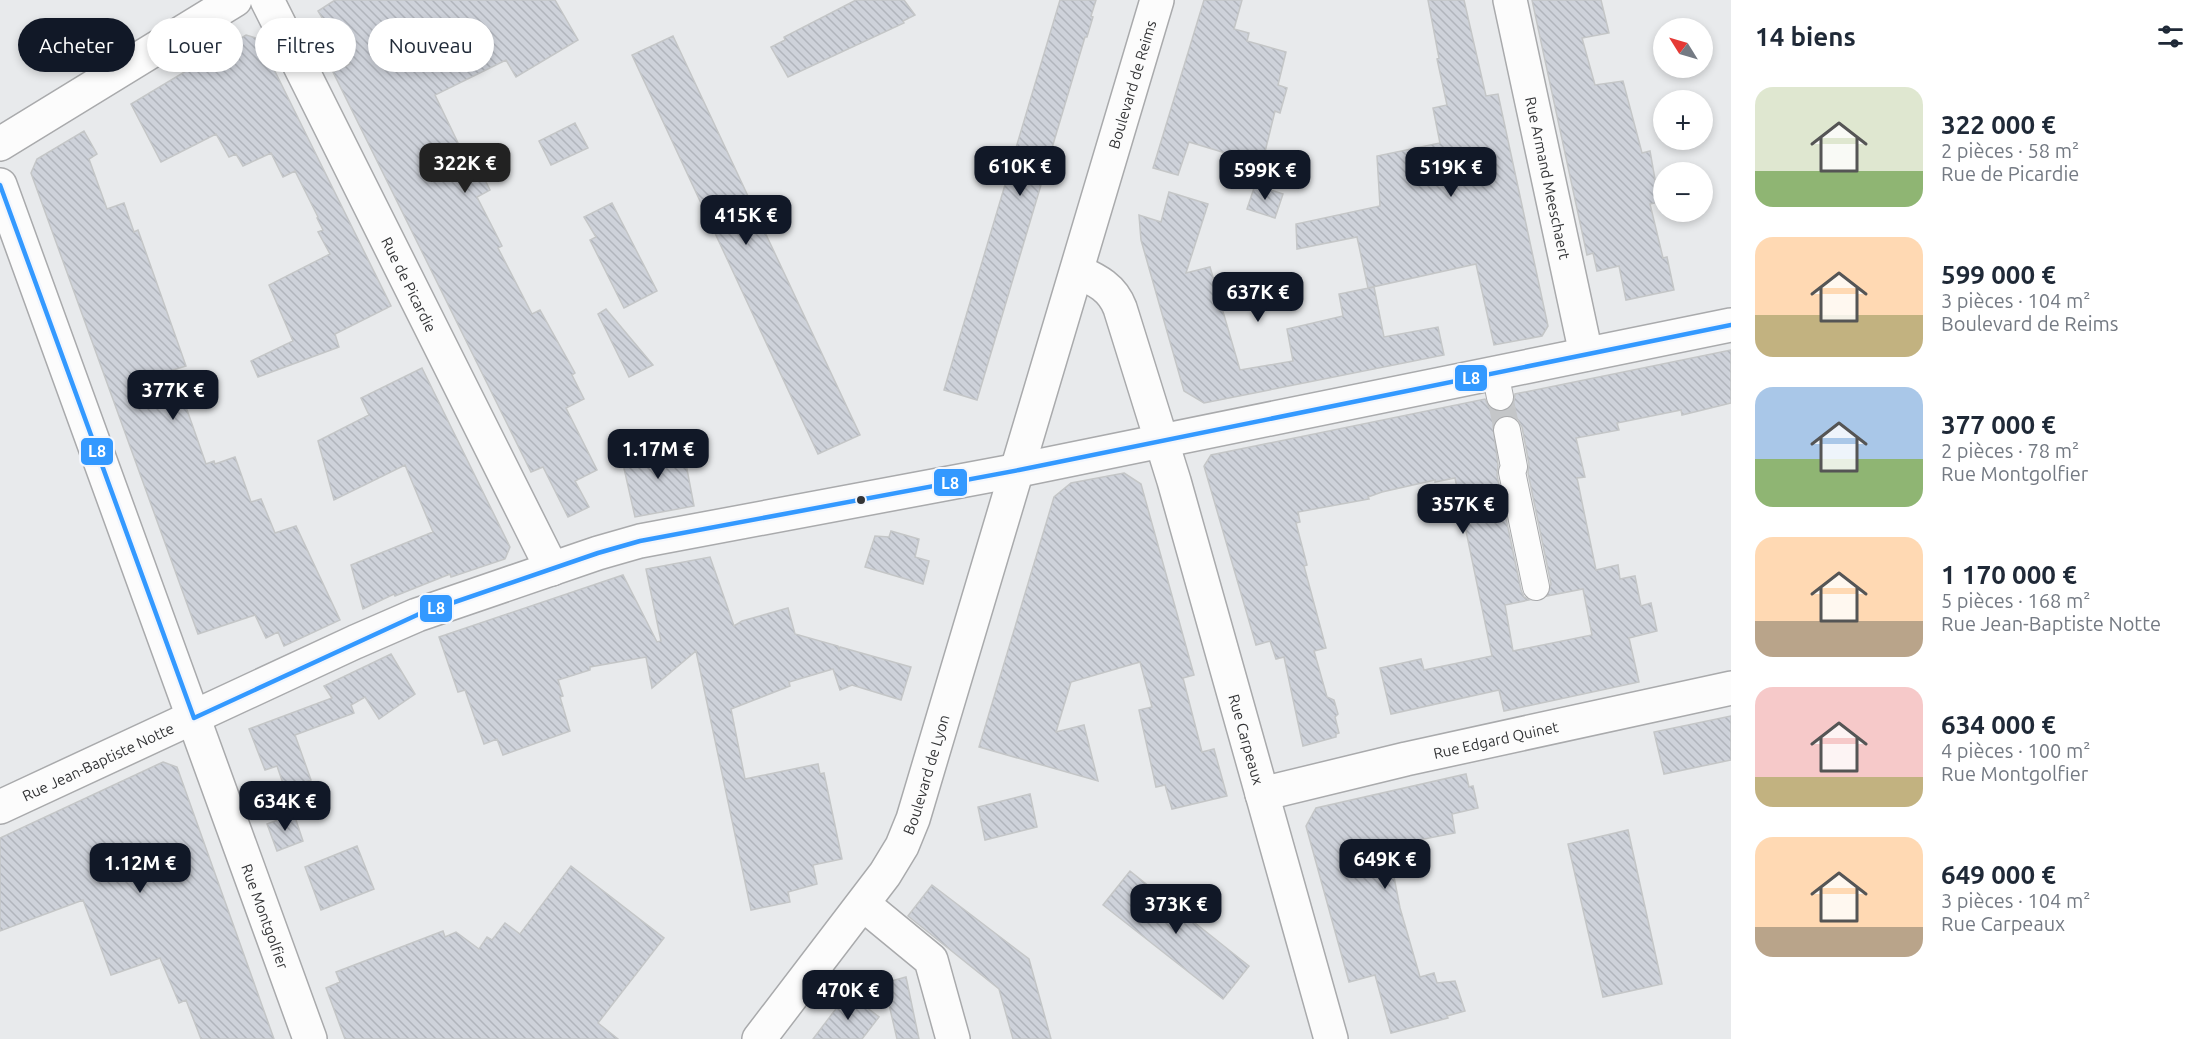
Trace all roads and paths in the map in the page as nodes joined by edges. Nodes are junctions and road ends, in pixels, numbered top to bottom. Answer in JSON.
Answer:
{"nodes":[{"id":1,"x":236,"y":0,"type":"edge"},
{"id":2,"x":267,"y":0,"type":"edge"},
{"id":3,"x":1157,"y":0,"type":"edge"},
{"id":4,"x":1510,"y":0,"type":"edge"},
{"id":5,"x":0,"y":144,"type":"edge"},
{"id":6,"x":0,"y":185,"type":"edge"},
{"id":7,"x":1077,"y":271,"type":"junction"},
{"id":8,"x":1731,"y":325,"type":"edge"},
{"id":9,"x":1586,"y":354,"type":"junction"},
{"id":10,"x":1507,"y":430,"type":"tunnel mouth"},
{"id":11,"x":1162,"y":440,"type":"junction"},
{"id":12,"x":1018,"y":470,"type":"junction"},
{"id":13,"x":552,"y":569,"type":"junction"},
{"id":14,"x":1536,"y":587,"type":"dead end"},
{"id":15,"x":1731,"y":688,"type":"edge"},
{"id":16,"x":194,"y":718,"type":"junction"},
{"id":17,"x":1263,"y":794,"type":"junction"},
{"id":18,"x":0,"y":807,"type":"edge"},
{"id":19,"x":863,"y":904,"type":"junction"},
{"id":20,"x":310,"y":1039,"type":"edge"},
{"id":21,"x":759,"y":1039,"type":"edge"},
{"id":22,"x":953,"y":1039,"type":"edge"},
{"id":23,"x":1331,"y":1039,"type":"edge"}],
"edges":[{"from":1,"to":5,"type":"street"},
{"from":2,"to":13,"type":"street","name":"Rue de Picardie"},
{"from":3,"to":7,"type":"street","name":"Boulevard de Reims"},
{"from":4,"to":9,"type":"street","name":"Rue Armand Meeschaert"},
{"from":6,"to":16,"type":"street","name":"Rue Montgolfier"},
{"from":7,"to":11,"type":"street"},
{"from":7,"to":12,"type":"street","name":"Boulevard de Reims"},
{"from":8,"to":9,"type":"street","name":"Rue Jean-Baptiste Notte"},
{"from":9,"to":11,"type":"street","name":"Rue Jean-Baptiste Notte"},
{"from":10,"to":14,"type":"street"},
{"from":11,"to":12,"type":"street","name":"Rue Jean-Baptiste Notte"},
{"from":11,"to":17,"type":"street","name":"Rue Carpeaux"},
{"from":12,"to":13,"type":"street","name":"Rue Jean-Baptiste Notte"},
{"from":12,"to":19,"type":"street","name":"Boulevard de Lyon"},
{"from":13,"to":16,"type":"street","name":"Rue Jean-Baptiste Notte"},
{"from":15,"to":17,"type":"street","name":"Rue Edgard Quinet"},
{"from":16,"to":18,"type":"street","name":"Rue Jean-Baptiste Notte"},
{"from":16,"to":20,"type":"street","name":"Rue Montgolfier"},
{"from":17,"to":23,"type":"street","name":"Rue Carpeaux"},
{"from":19,"to":21,"type":"street","name":"Boulevard de Lyon"},
{"from":19,"to":22,"type":"street"}]}
